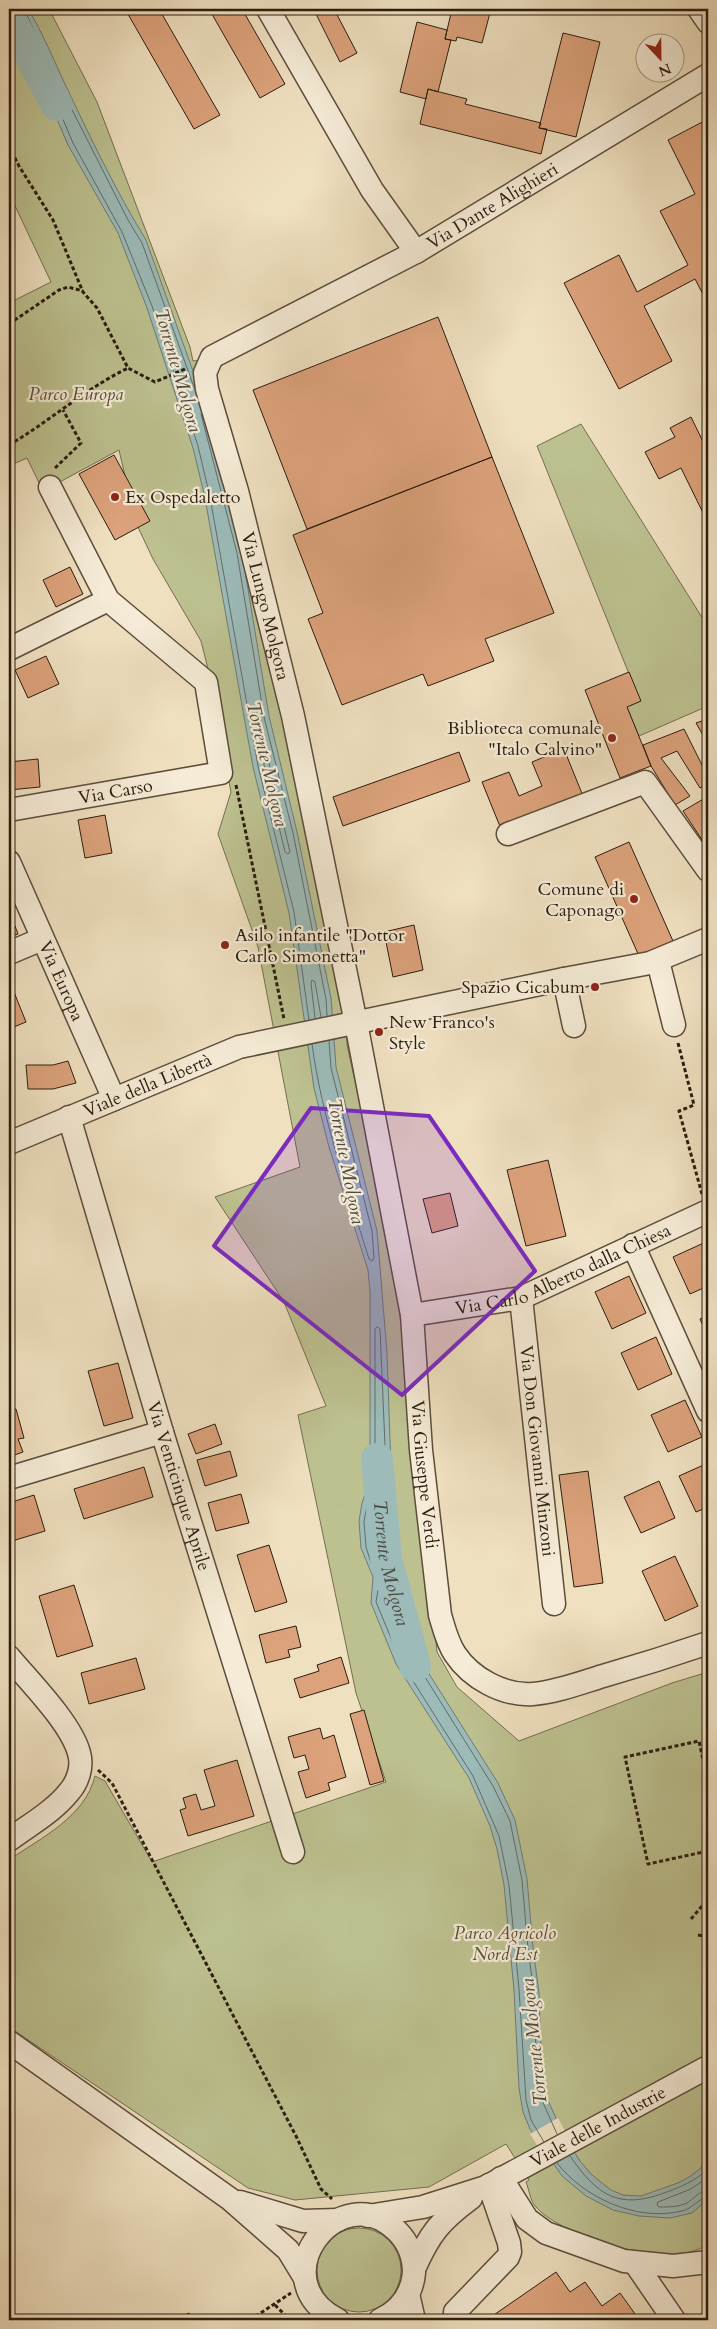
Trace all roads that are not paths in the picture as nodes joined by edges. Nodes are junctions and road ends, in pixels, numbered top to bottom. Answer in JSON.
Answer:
{"nodes":[{"id":1,"x":268,"y":9,"type":"edge"},
{"id":2,"x":699,"y":9,"type":"edge"},
{"id":3,"x":708,"y":22,"type":"edge"},
{"id":4,"x":708,"y":75,"type":"edge"},
{"id":5,"x":416,"y":252,"type":"junction"},
{"id":6,"x":50,"y":487,"type":"road end"},
{"id":7,"x":108,"y":600,"type":"junction"},
{"id":8,"x":9,"y":649,"type":"edge"},
{"id":9,"x":9,"y":810,"type":"edge"},
{"id":10,"x":508,"y":834,"type":"dead end"},
{"id":11,"x":9,"y":862,"type":"edge"},
{"id":12,"x":708,"y":870,"type":"edge"},
{"id":13,"x":42,"y":939,"type":"junction"},
{"id":14,"x":708,"y":939,"type":"edge"},
{"id":15,"x":9,"y":953,"type":"edge"},
{"id":16,"x":658,"y":961,"type":"junction"},
{"id":17,"x":564,"y":979,"type":"junction"},
{"id":18,"x":348,"y":1025,"type":"junction"},
{"id":19,"x":674,"y":1025,"type":"road end"},
{"id":20,"x":574,"y":1026,"type":"dead end"},
{"id":21,"x":114,"y":1099,"type":"junction"},
{"id":22,"x":69,"y":1117,"type":"junction"},
{"id":23,"x":9,"y":1143,"type":"edge"},
{"id":24,"x":707,"y":1211,"type":"edge"},
{"id":25,"x":633,"y":1245,"type":"junction"},
{"id":26,"x":521,"y":1298,"type":"junction"},
{"id":27,"x":412,"y":1315,"type":"junction"},
{"id":28,"x":708,"y":1411,"type":"edge"},
{"id":29,"x":162,"y":1432,"type":"junction"},
{"id":30,"x":9,"y":1478,"type":"edge"},
{"id":31,"x":554,"y":1604,"type":"dead end"},
{"id":32,"x":708,"y":1643,"type":"edge"},
{"id":33,"x":9,"y":1657,"type":"edge"},
{"id":34,"x":9,"y":1840,"type":"edge"},
{"id":35,"x":293,"y":1852,"type":"dead end"},
{"id":36,"x":9,"y":2042,"type":"edge"},
{"id":37,"x":708,"y":2067,"type":"edge"},
{"id":38,"x":492,"y":2183,"type":"junction"},
{"id":39,"x":230,"y":2198,"type":"junction"},
{"id":40,"x":368,"y":2216,"type":"junction"},
{"id":41,"x":338,"y":2220,"type":"junction"},
{"id":42,"x":708,"y":2262,"type":"edge"},
{"id":43,"x":635,"y":2263,"type":"junction"},
{"id":44,"x":414,"y":2269,"type":"junction"},
{"id":45,"x":307,"y":2283,"type":"junction"},
{"id":46,"x":408,"y":2294,"type":"junction"},
{"id":47,"x":338,"y":2320,"type":"edge"},
{"id":48,"x":380,"y":2320,"type":"edge"},
{"id":49,"x":414,"y":2320,"type":"edge"},
{"id":50,"x":455,"y":2320,"type":"edge"},
{"id":51,"x":674,"y":2320,"type":"edge"}],
"edges":[{"from":1,"to":5,"type":"street","name":"Via Dante Alighieri"},
{"from":2,"to":3,"type":"street"},
{"from":4,"to":5,"type":"street","name":"Via Dante Alighieri"},
{"from":5,"to":18,"type":"street","name":"Via Lungo Molgora"},
{"from":6,"to":7,"type":"street"},
{"from":7,"to":8,"type":"street"},
{"from":7,"to":9,"type":"street","name":"Via Carso"},
{"from":10,"to":12,"type":"street"},
{"from":11,"to":13,"type":"street","name":"Via Europa"},
{"from":13,"to":15,"type":"street"},
{"from":13,"to":21,"type":"street","name":"Via Europa"},
{"from":14,"to":16,"type":"street","name":"Viale della Libertà"},
{"from":16,"to":17,"type":"street","name":"Viale della Libertà"},
{"from":16,"to":19,"type":"street"},
{"from":17,"to":18,"type":"street","name":"Viale della Libertà"},
{"from":17,"to":20,"type":"street"},
{"from":18,"to":21,"type":"street","name":"Viale della Libertà"},
{"from":18,"to":27,"type":"street","name":"Via Giuseppe Verdi"},
{"from":21,"to":22,"type":"street","name":"Viale della Libertà"},
{"from":22,"to":23,"type":"street","name":"Viale della Libertà"},
{"from":22,"to":29,"type":"street","name":"Via Venticinque Aprile"},
{"from":24,"to":25,"type":"street","name":"Via Carlo Alberto dalla Chiesa"},
{"from":25,"to":26,"type":"street","name":"Via Carlo Alberto dalla Chiesa"},
{"from":25,"to":28,"type":"street"},
{"from":26,"to":27,"type":"street","name":"Via Carlo Alberto dalla Chiesa"},
{"from":26,"to":31,"type":"street","name":"Via Don Giovanni Minzoni"},
{"from":27,"to":32,"type":"street","name":"Via Giuseppe Verdi"},
{"from":29,"to":30,"type":"street"},
{"from":29,"to":35,"type":"street","name":"Via Venticinque Aprile"},
{"from":33,"to":34,"type":"street"},
{"from":36,"to":39,"type":"street"},
{"from":37,"to":38,"type":"street","name":"Viale delle Industrie"},
{"from":38,"to":40,"type":"street","name":"Viale delle Industrie"},
{"from":38,"to":43,"type":"street"},
{"from":38,"to":44,"type":"street","name":"Viale delle Industrie"},
{"from":38,"to":50,"type":"street"},
{"from":39,"to":41,"type":"street","name":"Viale delle Industrie"},
{"from":39,"to":45,"type":"street"},
{"from":40,"to":41,"type":"street","name":"Viale delle Industrie"},
{"from":40,"to":44,"type":"street"},
{"from":41,"to":45,"type":"street"},
{"from":42,"to":43,"type":"street"},
{"from":43,"to":51,"type":"street"},
{"from":44,"to":46,"type":"street","name":"Viale delle Industrie"},
{"from":45,"to":47,"type":"street"},
{"from":46,"to":48,"type":"street"},
{"from":46,"to":49,"type":"street"}]}
